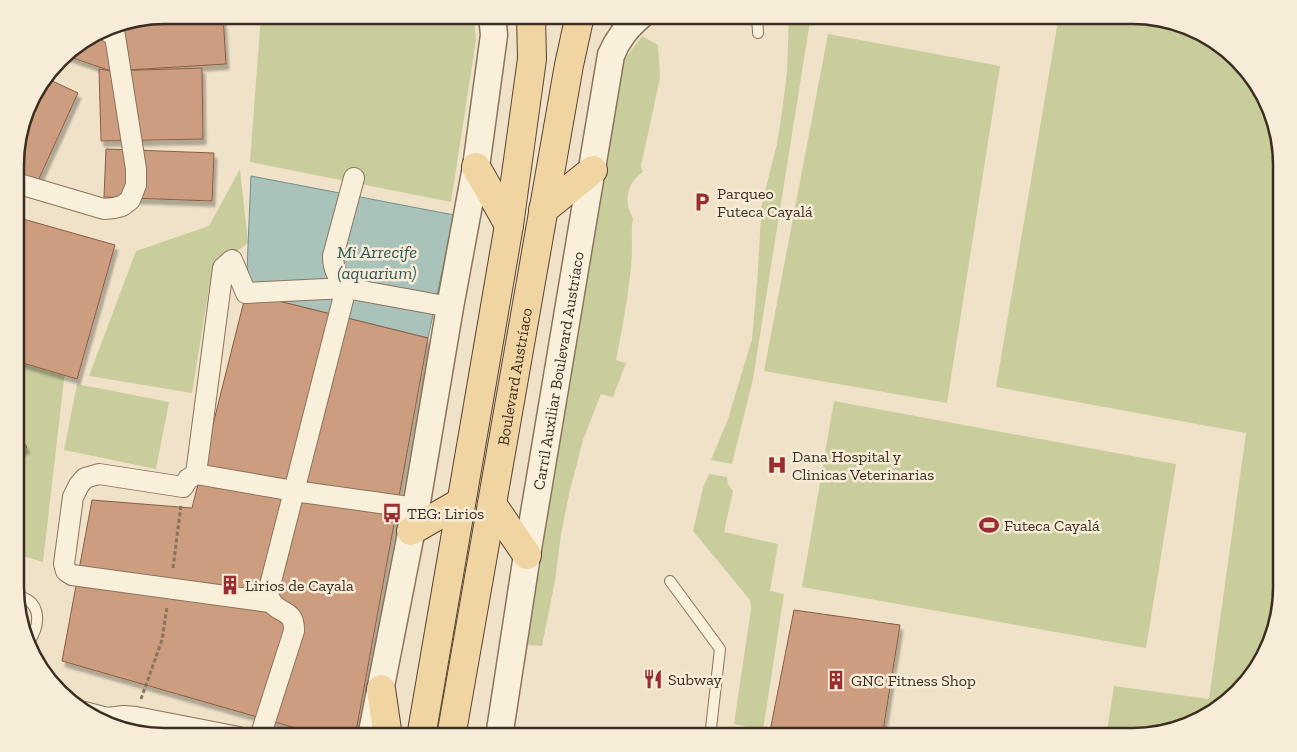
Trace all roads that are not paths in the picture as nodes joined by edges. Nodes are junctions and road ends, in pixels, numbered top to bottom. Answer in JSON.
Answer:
{"nodes":[{"id":1,"x":493,"y":24,"type":"edge"},
{"id":2,"x":531,"y":24,"type":"edge"},
{"id":3,"x":578,"y":24,"type":"edge"},
{"id":4,"x":630,"y":24,"type":"edge"},
{"id":5,"x":758,"y":24,"type":"edge"},
{"id":6,"x":758,"y":33,"type":"dead end"},
{"id":7,"x":112,"y":34,"type":"edge"},
{"id":8,"x":476,"y":167,"type":"junction"},
{"id":9,"x":593,"y":170,"type":"junction"},
{"id":10,"x":354,"y":178,"type":"dead end"},
{"id":11,"x":24,"y":185,"type":"edge"},
{"id":12,"x":543,"y":210,"type":"junction"},
{"id":13,"x":509,"y":225,"type":"junction"},
{"id":14,"x":346,"y":288,"type":"junction"},
{"id":15,"x":450,"y":307,"type":"junction"},
{"id":16,"x":196,"y":474,"type":"junction"},
{"id":17,"x":294,"y":491,"type":"junction"},
{"id":18,"x":461,"y":502,"type":"junction"},
{"id":19,"x":492,"y":504,"type":"junction"},
{"id":20,"x":413,"y":520,"type":"junction"},
{"id":21,"x":527,"y":555,"type":"junction"},
{"id":22,"x":670,"y":581,"type":"dead end"},
{"id":23,"x":25,"y":599,"type":"edge"},
{"id":24,"x":270,"y":602,"type":"junction"},
{"id":25,"x":32,"y":635,"type":"edge"},
{"id":26,"x":381,"y":689,"type":"junction"},
{"id":27,"x":115,"y":719,"type":"edge"},
{"id":28,"x":193,"y":728,"type":"edge"},
{"id":29,"x":263,"y":728,"type":"edge"},
{"id":30,"x":373,"y":728,"type":"edge"},
{"id":31,"x":387,"y":728,"type":"edge"},
{"id":32,"x":423,"y":728,"type":"edge"},
{"id":33,"x":453,"y":728,"type":"edge"},
{"id":34,"x":501,"y":728,"type":"edge"},
{"id":35,"x":711,"y":728,"type":"edge"}],
"edges":[{"from":1,"to":8,"type":"street"},
{"from":2,"to":13,"type":"main road","name":"Boulevard Austríaco"},
{"from":3,"to":12,"type":"main road","name":"Boulevard Austríaco"},
{"from":4,"to":9,"type":"street","name":"Carril Auxiliar Boulevard Austríaco"},
{"from":5,"to":6,"type":"lane"},
{"from":7,"to":11,"type":"street"},
{"from":8,"to":13,"type":"main road"},
{"from":8,"to":15,"type":"street"},
{"from":9,"to":12,"type":"main road"},
{"from":9,"to":21,"type":"street","name":"Carril Auxiliar Boulevard Austríaco"},
{"from":10,"to":14,"type":"street"},
{"from":12,"to":19,"type":"main road","name":"Boulevard Austríaco"},
{"from":13,"to":18,"type":"main road","name":"Boulevard Austríaco"},
{"from":14,"to":15,"type":"street"},
{"from":14,"to":16,"type":"street"},
{"from":14,"to":17,"type":"street"},
{"from":15,"to":20,"type":"street"},
{"from":16,"to":17,"type":"street"},
{"from":16,"to":24,"type":"street"},
{"from":17,"to":20,"type":"street"},
{"from":17,"to":24,"type":"street"},
{"from":18,"to":20,"type":"main road"},
{"from":18,"to":32,"type":"main road","name":"Boulevard Austríaco"},
{"from":19,"to":21,"type":"main road"},
{"from":19,"to":33,"type":"main road","name":"Boulevard Austríaco"},
{"from":20,"to":26,"type":"street"},
{"from":21,"to":34,"type":"street","name":"Carril Auxiliar Boulevard Austríaco"},
{"from":22,"to":35,"type":"lane"},
{"from":23,"to":25,"type":"lane"},
{"from":24,"to":29,"type":"street"},
{"from":26,"to":30,"type":"street"},
{"from":26,"to":31,"type":"main road"},
{"from":27,"to":28,"type":"street"}]}
